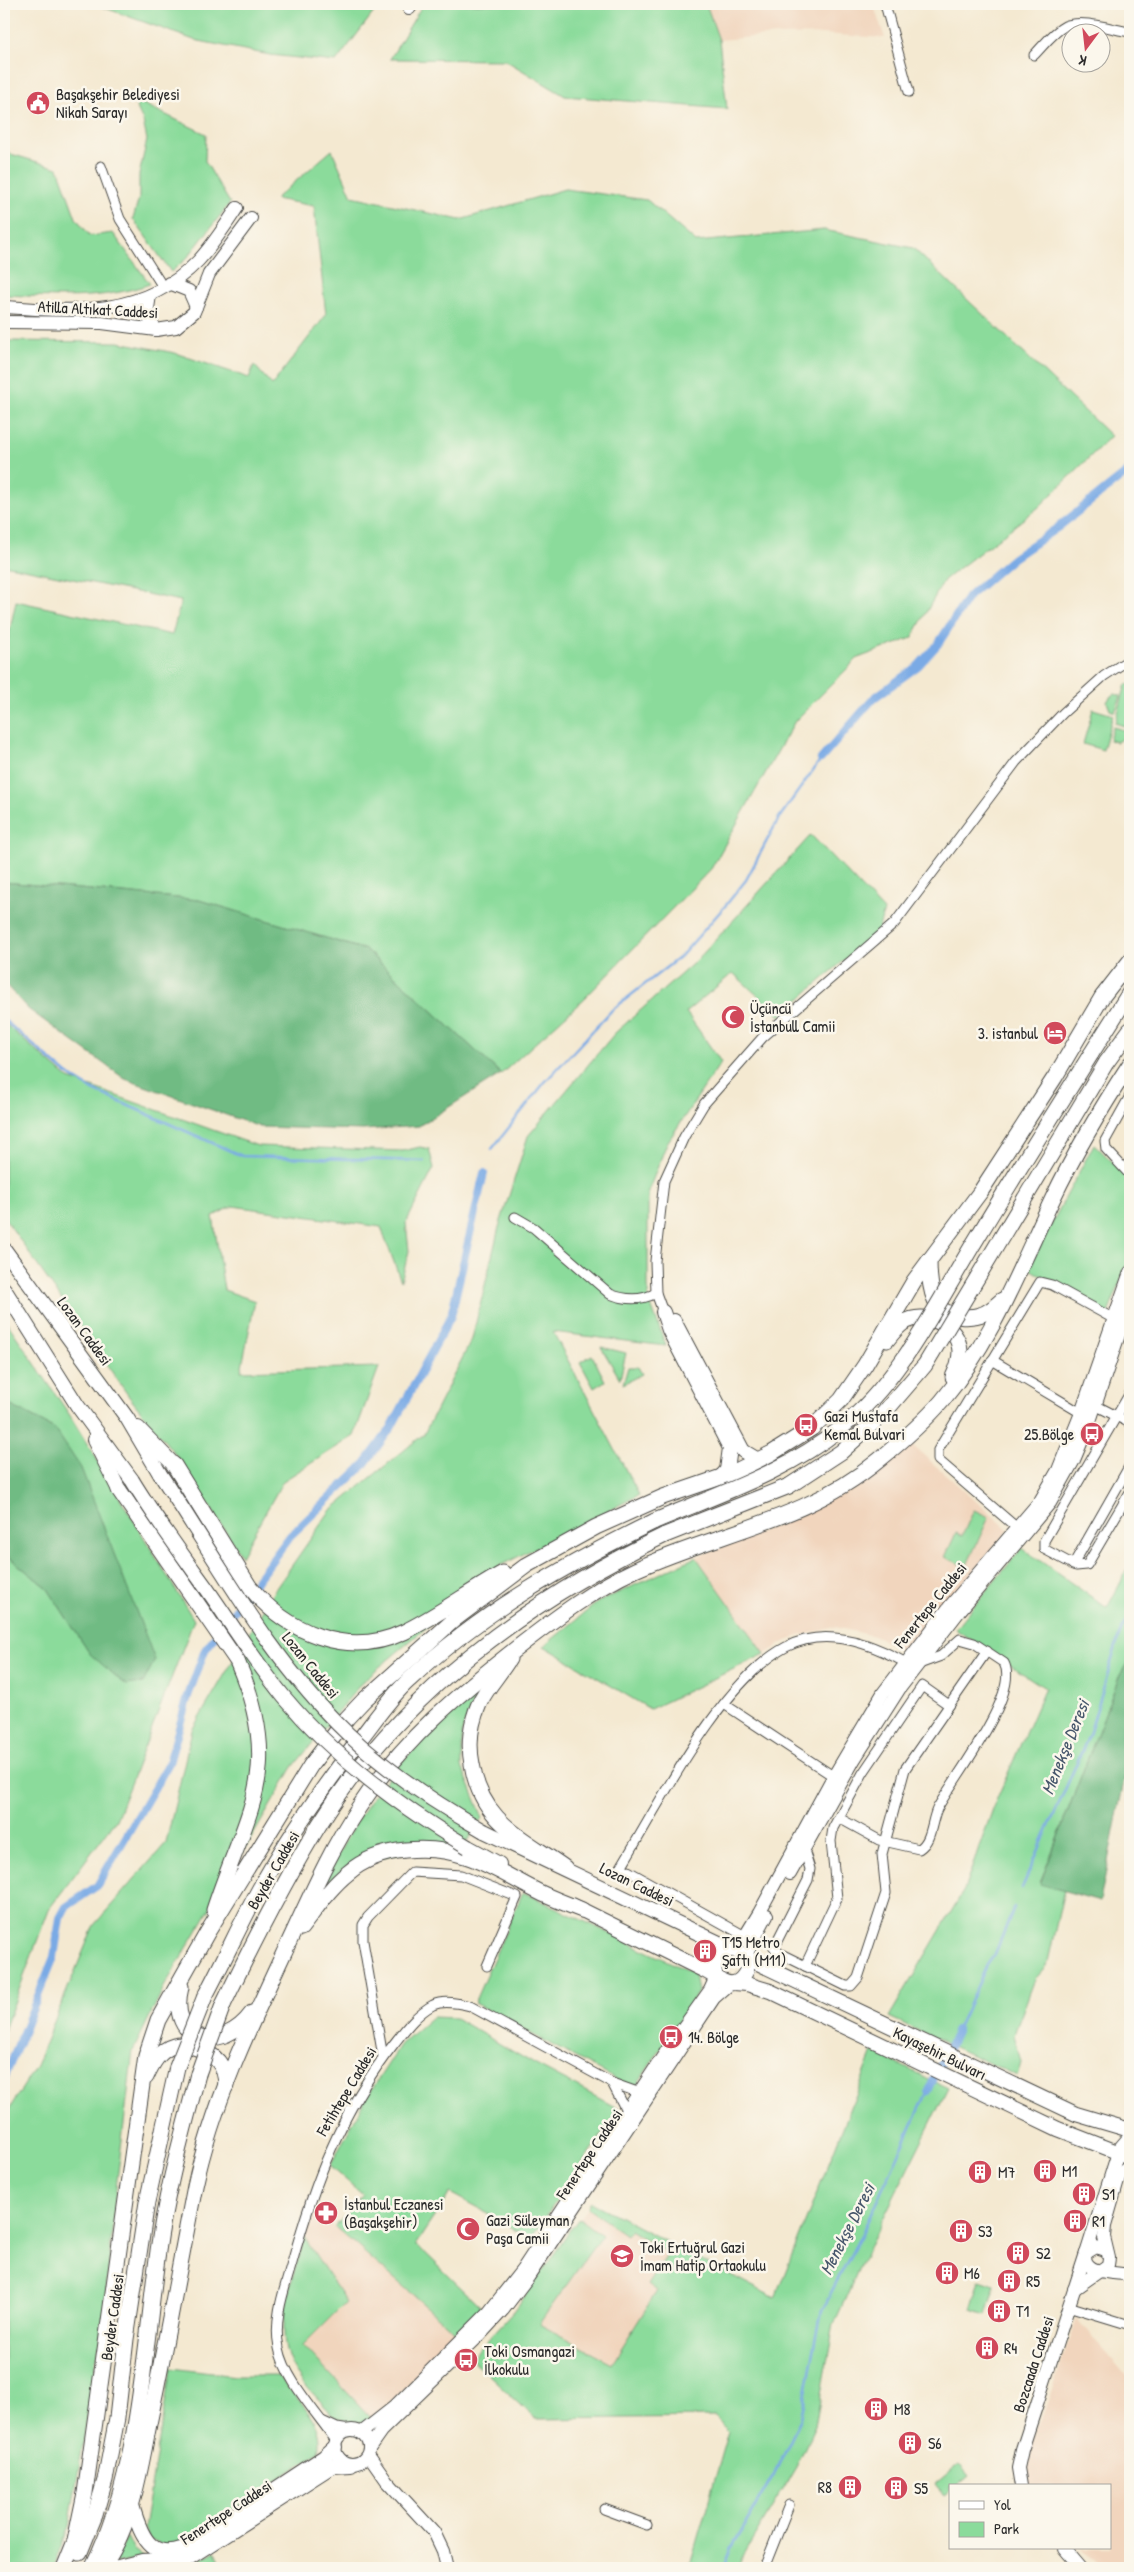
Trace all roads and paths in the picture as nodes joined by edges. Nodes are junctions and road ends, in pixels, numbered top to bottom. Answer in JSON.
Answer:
{"nodes":[{"id":1,"x":885,"y":4,"type":"edge"},
{"id":2,"x":1130,"y":32,"type":"edge"},
{"id":3,"x":1034,"y":55,"type":"dead end"},
{"id":4,"x":909,"y":92,"type":"dead end"},
{"id":5,"x":102,"y":166,"type":"dead end"},
{"id":6,"x":238,"y":208,"type":"dead end"},
{"id":7,"x":251,"y":218,"type":"dead end"},
{"id":8,"x":166,"y":285,"type":"junction"},
{"id":9,"x":150,"y":295,"type":"junction"},
{"id":10,"x":4,"y":307,"type":"edge"},
{"id":11,"x":196,"y":307,"type":"junction"},
{"id":12,"x":4,"y":322,"type":"edge"},
{"id":13,"x":156,"y":330,"type":"junction"},
{"id":14,"x":1130,"y":658,"type":"edge"},
{"id":15,"x":1130,"y":961,"type":"edge"},
{"id":16,"x":1130,"y":992,"type":"edge"},
{"id":17,"x":1130,"y":1030,"type":"edge"},
{"id":18,"x":1130,"y":1064,"type":"edge"},
{"id":19,"x":1130,"y":1096,"type":"edge"},
{"id":20,"x":1130,"y":1175,"type":"edge"},
{"id":21,"x":515,"y":1218,"type":"dead end"},
{"id":22,"x":4,"y":1249,"type":"edge"},
{"id":23,"x":929,"y":1262,"type":"junction"},
{"id":24,"x":1130,"y":1272,"type":"edge"},
{"id":25,"x":4,"y":1289,"type":"edge"},
{"id":26,"x":656,"y":1293,"type":"junction"},
{"id":27,"x":1008,"y":1294,"type":"junction"},
{"id":28,"x":1130,"y":1302,"type":"edge"},
{"id":29,"x":663,"y":1312,"type":"junction"},
{"id":30,"x":1114,"y":1319,"type":"junction"},
{"id":31,"x":992,"y":1360,"type":"junction"},
{"id":32,"x":865,"y":1365,"type":"junction"},
{"id":33,"x":1130,"y":1393,"type":"edge"},
{"id":34,"x":942,"y":1401,"type":"junction"},
{"id":35,"x":1096,"y":1405,"type":"junction"},
{"id":36,"x":77,"y":1406,"type":"junction"},
{"id":37,"x":1081,"y":1413,"type":"junction"},
{"id":38,"x":1118,"y":1416,"type":"junction"},
{"id":39,"x":127,"y":1418,"type":"junction"},
{"id":40,"x":1130,"y":1423,"type":"edge"},
{"id":41,"x":758,"y":1460,"type":"junction"},
{"id":42,"x":174,"y":1465,"type":"joint"},
{"id":43,"x":1130,"y":1465,"type":"edge"},
{"id":44,"x":721,"y":1477,"type":"junction"},
{"id":45,"x":119,"y":1490,"type":"joint"},
{"id":46,"x":1130,"y":1492,"type":"edge"},
{"id":47,"x":1017,"y":1528,"type":"junction"},
{"id":48,"x":527,"y":1565,"type":"junction"},
{"id":49,"x":1073,"y":1565,"type":"junction"},
{"id":50,"x":954,"y":1610,"type":"junction"},
{"id":51,"x":516,"y":1649,"type":"junction"},
{"id":52,"x":987,"y":1652,"type":"junction"},
{"id":53,"x":906,"y":1664,"type":"junction"},
{"id":54,"x":919,"y":1664,"type":"junction"},
{"id":55,"x":724,"y":1704,"type":"junction"},
{"id":56,"x":949,"y":1705,"type":"junction"},
{"id":57,"x":833,"y":1776,"type":"junction"},
{"id":58,"x":839,"y":1818,"type":"junction"},
{"id":59,"x":885,"y":1842,"type":"junction"},
{"id":60,"x":804,"y":1850,"type":"junction"},
{"id":61,"x":565,"y":1868,"type":"junction"},
{"id":62,"x":582,"y":1910,"type":"junction"},
{"id":63,"x":207,"y":1933,"type":"junction"},
{"id":64,"x":745,"y":1936,"type":"junction"},
{"id":65,"x":289,"y":1942,"type":"junction"},
{"id":66,"x":731,"y":1950,"type":"junction"},
{"id":67,"x":745,"y":1957,"type":"junction"},
{"id":68,"x":487,"y":1966,"type":"dead end"},
{"id":69,"x":805,"y":1966,"type":"junction"},
{"id":70,"x":184,"y":1973,"type":"junction"},
{"id":71,"x":716,"y":1977,"type":"junction"},
{"id":72,"x":732,"y":1984,"type":"junction"},
{"id":73,"x":260,"y":2002,"type":"junction"},
{"id":74,"x":383,"y":2057,"type":"junction"},
{"id":75,"x":612,"y":2083,"type":"junction"},
{"id":76,"x":226,"y":2089,"type":"junction"},
{"id":77,"x":140,"y":2090,"type":"junction"},
{"id":78,"x":640,"y":2092,"type":"junction"},
{"id":79,"x":627,"y":2112,"type":"junction"},
{"id":80,"x":1130,"y":2130,"type":"edge"},
{"id":81,"x":1130,"y":2136,"type":"edge"},
{"id":82,"x":1099,"y":2146,"type":"junction"},
{"id":83,"x":1124,"y":2155,"type":"edge"},
{"id":84,"x":1130,"y":2165,"type":"edge"},
{"id":85,"x":1114,"y":2168,"type":"junction"},
{"id":86,"x":1106,"y":2250,"type":"junction"},
{"id":87,"x":1086,"y":2253,"type":"junction"},
{"id":88,"x":1102,"y":2270,"type":"junction"},
{"id":89,"x":1130,"y":2275,"type":"edge"},
{"id":90,"x":1074,"y":2289,"type":"junction"},
{"id":91,"x":1068,"y":2306,"type":"junction"},
{"id":92,"x":1130,"y":2325,"type":"edge"},
{"id":93,"x":322,"y":2420,"type":"junction"},
{"id":94,"x":356,"y":2431,"type":"junction"},
{"id":95,"x":335,"y":2444,"type":"junction"},
{"id":96,"x":369,"y":2451,"type":"junction"},
{"id":97,"x":352,"y":2465,"type":"junction"},
{"id":98,"x":387,"y":2481,"type":"junction"},
{"id":99,"x":1021,"y":2484,"type":"edge"},
{"id":100,"x":262,"y":2504,"type":"junction"},
{"id":101,"x":132,"y":2505,"type":"junction"},
{"id":102,"x":789,"y":2505,"type":"dead end"},
{"id":103,"x":604,"y":2509,"type":"dead end"},
{"id":104,"x":647,"y":2525,"type":"dead end"},
{"id":105,"x":1066,"y":2550,"type":"edge"},
{"id":106,"x":64,"y":2568,"type":"edge"},
{"id":107,"x":71,"y":2568,"type":"edge"},
{"id":108,"x":92,"y":2568,"type":"edge"},
{"id":109,"x":102,"y":2568,"type":"edge"},
{"id":110,"x":114,"y":2568,"type":"edge"},
{"id":111,"x":447,"y":2568,"type":"edge"},
{"id":112,"x":764,"y":2568,"type":"edge"},
{"id":113,"x":1081,"y":2568,"type":"edge"}],
"edges":[{"from":1,"to":4,"type":"street"},
{"from":2,"to":3,"type":"street"},
{"from":5,"to":8,"type":"street"},
{"from":6,"to":8,"type":"street","name":"Atilla Altıkat Caddesi"},
{"from":7,"to":11,"type":"street","name":"Atilla Altıkat Caddesi"},
{"from":8,"to":9,"type":"street","name":"Atilla Altıkat Caddesi"},
{"from":8,"to":11,"type":"street"},
{"from":9,"to":10,"type":"street","name":"Atilla Altıkat Caddesi"},
{"from":9,"to":13,"type":"street"},
{"from":11,"to":13,"type":"street","name":"Atilla Altıkat Caddesi"},
{"from":12,"to":13,"type":"street","name":"Atilla Altıkat Caddesi"},
{"from":14,"to":26,"type":"street"},
{"from":15,"to":23,"type":"highway"},
{"from":16,"to":107,"type":"highway","name":"Beyder Caddesi","bridge":true},
{"from":17,"to":108,"type":"highway","name":"Beyder Caddesi","bridge":true},
{"from":18,"to":27,"type":"highway"},
{"from":19,"to":20,"type":"street"},
{"from":21,"to":26,"type":"street"},
{"from":22,"to":39,"type":"main road","name":"Lozan Caddesi"},
{"from":23,"to":27,"type":"highway"},
{"from":23,"to":32,"type":"highway"},
{"from":24,"to":30,"type":"street","name":"Fenertepe Caddesi"},
{"from":25,"to":36,"type":"main road"},
{"from":26,"to":29,"type":"street"},
{"from":27,"to":34,"type":"highway"},
{"from":28,"to":35,"type":"street","name":"Fenertepe Caddesi"},
{"from":29,"to":41,"type":"main road"},
{"from":29,"to":44,"type":"main road"},
{"from":30,"to":31,"type":"street"},
{"from":30,"to":37,"type":"street","name":"Fenertepe Caddesi"},
{"from":31,"to":37,"type":"street"},
{"from":31,"to":47,"type":"street"},
{"from":32,"to":34,"type":"highway"},
{"from":32,"to":41,"type":"highway"},
{"from":33,"to":38,"type":"street"},
{"from":34,"to":51,"type":"highway"},
{"from":35,"to":38,"type":"street"},
{"from":35,"to":50,"type":"street","name":"Fenertepe Caddesi"},
{"from":36,"to":45,"type":"main road"},
{"from":36,"to":62,"type":"main road","bridge":true},
{"from":37,"to":47,"type":"street","name":"Fenertepe Caddesi"},
{"from":38,"to":40,"type":"street"},
{"from":38,"to":49,"type":"street"},
{"from":39,"to":42,"type":"main road"},
{"from":39,"to":61,"type":"main road","name":"Lozan Caddesi","bridge":true},
{"from":41,"to":44,"type":"highway"},
{"from":42,"to":48,"type":"highway"},
{"from":43,"to":49,"type":"street"},
{"from":44,"to":48,"type":"highway"},
{"from":45,"to":63,"type":"highway"},
{"from":46,"to":49,"type":"street"},
{"from":47,"to":50,"type":"street","name":"Fenertepe Caddesi"},
{"from":48,"to":63,"type":"highway"},
{"from":50,"to":53,"type":"street","name":"Fenertepe Caddesi"},
{"from":50,"to":54,"type":"street","name":"Fenertepe Caddesi"},
{"from":51,"to":61,"type":"highway"},
{"from":51,"to":65,"type":"highway"},
{"from":52,"to":54,"type":"street"},
{"from":52,"to":56,"type":"street"},
{"from":52,"to":59,"type":"street"},
{"from":53,"to":55,"type":"street"},
{"from":53,"to":57,"type":"street","name":"Fenertepe Caddesi"},
{"from":54,"to":60,"type":"street","name":"Fenertepe Caddesi"},
{"from":55,"to":57,"type":"street"},
{"from":55,"to":64,"type":"street"},
{"from":56,"to":58,"type":"street"},
{"from":56,"to":59,"type":"street"},
{"from":57,"to":64,"type":"street","name":"Fenertepe Caddesi"},
{"from":58,"to":59,"type":"street"},
{"from":58,"to":69,"type":"street"},
{"from":59,"to":69,"type":"street"},
{"from":60,"to":67,"type":"street","name":"Fenertepe Caddesi"},
{"from":60,"to":69,"type":"street"},
{"from":61,"to":66,"type":"main road","name":"Lozan Caddesi"},
{"from":62,"to":65,"type":"highway"},
{"from":62,"to":71,"type":"main road"},
{"from":63,"to":70,"type":"highway"},
{"from":64,"to":66,"type":"street","name":"Fenertepe Caddesi"},
{"from":65,"to":73,"type":"highway"},
{"from":66,"to":67,"type":"main road"},
{"from":66,"to":71,"type":"main road"},
{"from":67,"to":72,"type":"main road"},
{"from":67,"to":80,"type":"main road","name":"Kayaşehir Bulvarı"},
{"from":68,"to":74,"type":"street"},
{"from":70,"to":73,"type":"highway"},
{"from":70,"to":77,"type":"highway"},
{"from":71,"to":72,"type":"main road"},
{"from":71,"to":78,"type":"street","name":"Fenertepe Caddesi"},
{"from":72,"to":82,"type":"main road","name":"Kayaşehir Bulvarı"},
{"from":72,"to":96,"type":"street","name":"Fenertepe Caddesi"},
{"from":73,"to":76,"type":"highway"},
{"from":74,"to":75,"type":"street","name":"Fetihtepe Caddesi"},
{"from":74,"to":93,"type":"street","name":"Fetihtepe Caddesi"},
{"from":75,"to":78,"type":"street","name":"Fetihtepe Caddesi"},
{"from":75,"to":79,"type":"street"},
{"from":76,"to":77,"type":"highway"},
{"from":76,"to":101,"type":"highway"},
{"from":77,"to":106,"type":"highway"},
{"from":78,"to":79,"type":"street","name":"Fenertepe Caddesi"},
{"from":79,"to":94,"type":"street","name":"Fenertepe Caddesi"},
{"from":81,"to":83,"type":"street"},
{"from":82,"to":83,"type":"main road","name":"Kayaşehir Bulvarı"},
{"from":82,"to":85,"type":"street"},
{"from":83,"to":85,"type":"street","name":"Bozcaada Caddesi"},
{"from":84,"to":86,"type":"street"},
{"from":85,"to":87,"type":"street","name":"Bozcaada Caddesi"},
{"from":86,"to":87,"type":"street"},
{"from":86,"to":88,"type":"street"},
{"from":87,"to":88,"type":"street"},
{"from":87,"to":90,"type":"street","name":"Bozcaada Caddesi"},
{"from":88,"to":89,"type":"street"},
{"from":88,"to":90,"type":"street"},
{"from":90,"to":91,"type":"street","name":"Bozcaada Caddesi"},
{"from":91,"to":92,"type":"street"},
{"from":91,"to":99,"type":"street","name":"Bozcaada Caddesi"},
{"from":93,"to":94,"type":"street"},
{"from":93,"to":95,"type":"street","name":"Fetihtepe Caddesi"},
{"from":94,"to":95,"type":"street"},
{"from":94,"to":96,"type":"street"},
{"from":95,"to":97,"type":"street"},
{"from":95,"to":100,"type":"main road","name":"Fenertepe Caddesi"},
{"from":96,"to":97,"type":"street"},
{"from":96,"to":98,"type":"street"},
{"from":97,"to":98,"type":"street"},
{"from":97,"to":100,"type":"main road","name":"Fenertepe Caddesi"},
{"from":98,"to":111,"type":"street"},
{"from":100,"to":101,"type":"main road","name":"Fenertepe Caddesi"},
{"from":100,"to":110,"type":"main road","name":"Fenertepe Caddesi"},
{"from":101,"to":109,"type":"highway"},
{"from":102,"to":112,"type":"street"},
{"from":103,"to":104,"type":"street"},
{"from":105,"to":113,"type":"street"}]}
